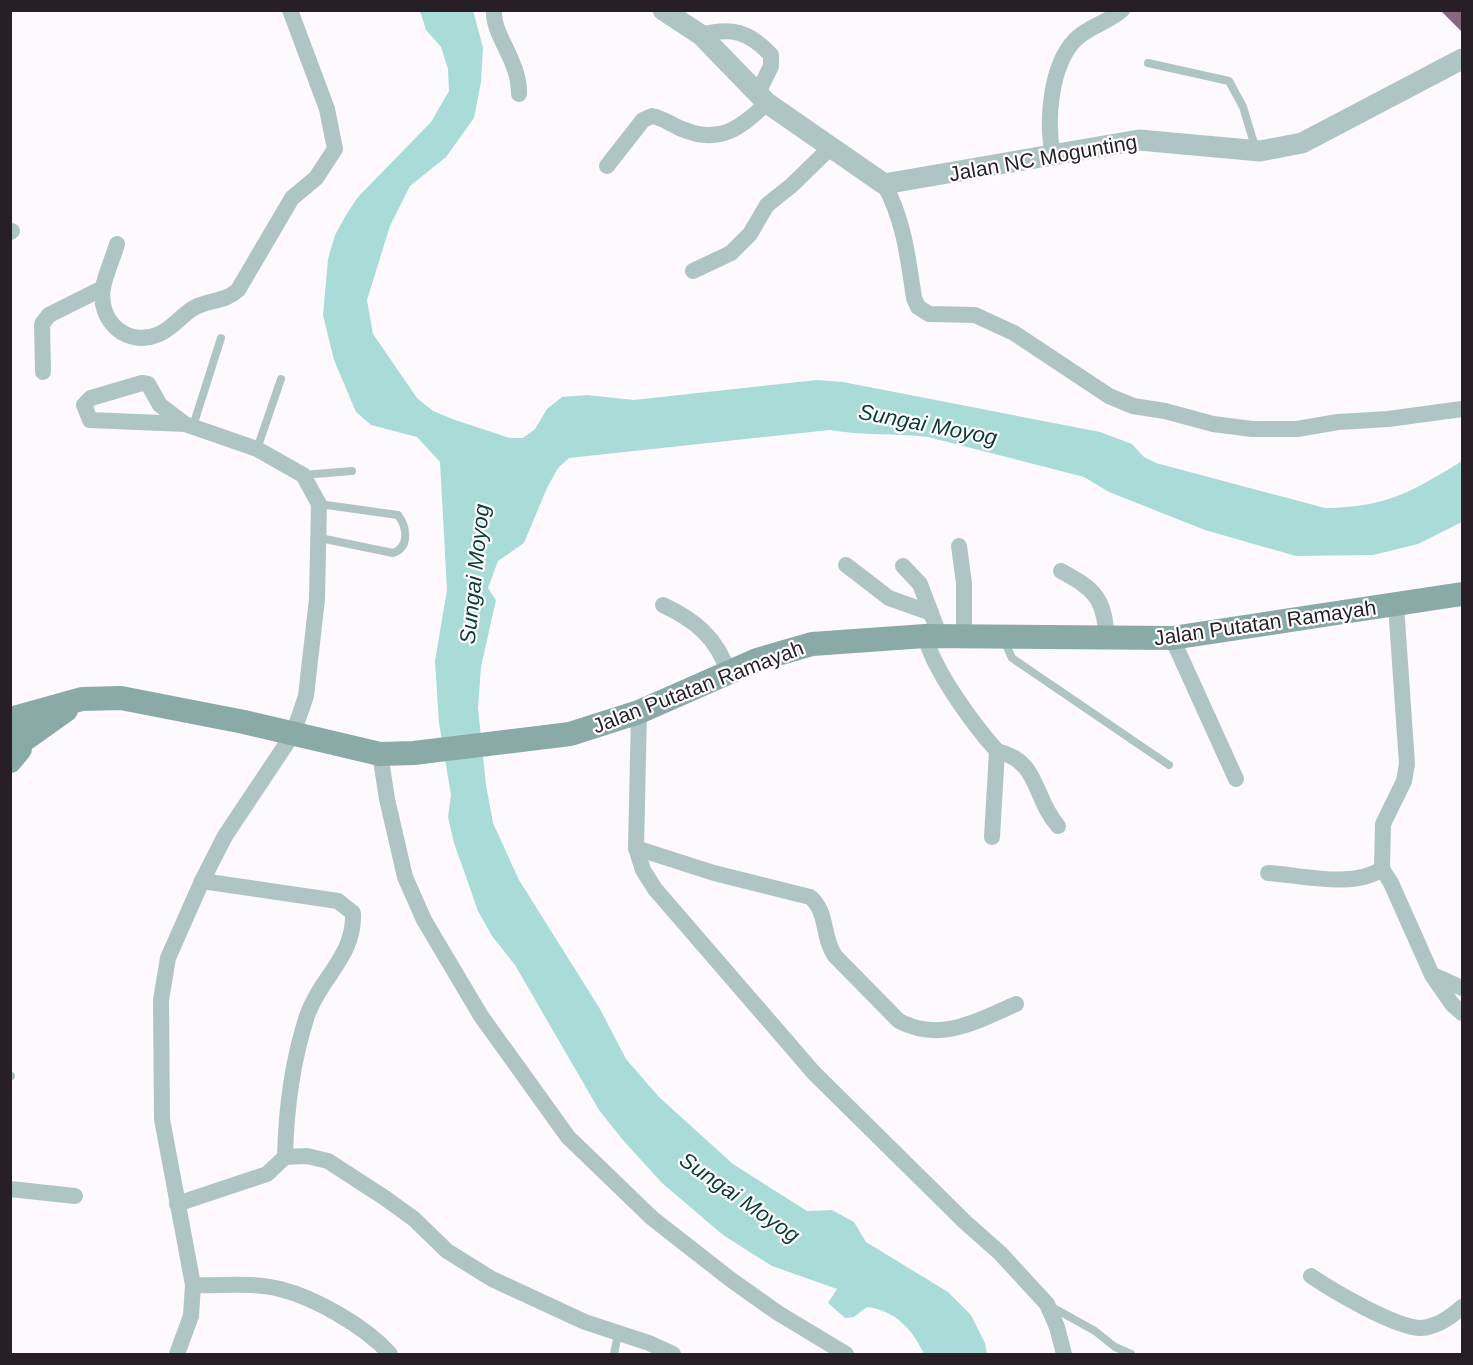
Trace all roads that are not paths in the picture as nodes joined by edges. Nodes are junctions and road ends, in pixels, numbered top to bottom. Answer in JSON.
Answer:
{"nodes":[{"id":1,"x":290,"y":10,"type":"edge"},
{"id":2,"x":494,"y":10,"type":"edge"},
{"id":3,"x":663,"y":10,"type":"edge"},
{"id":4,"x":1122,"y":10,"type":"edge"},
{"id":5,"x":701,"y":35,"type":"junction"},
{"id":6,"x":1462,"y":59,"type":"edge"},
{"id":7,"x":1148,"y":63,"type":"dead end"},
{"id":8,"x":519,"y":94,"type":"dead end"},
{"id":9,"x":762,"y":99,"type":"junction"},
{"id":10,"x":831,"y":147,"type":"junction"},
{"id":11,"x":1256,"y":150,"type":"junction"},
{"id":12,"x":1053,"y":155,"type":"junction"},
{"id":13,"x":607,"y":166,"type":"dead end"},
{"id":14,"x":884,"y":184,"type":"junction"},
{"id":15,"x":117,"y":243,"type":"dead end"},
{"id":16,"x":693,"y":271,"type":"dead end"},
{"id":17,"x":103,"y":288,"type":"junction"},
{"id":18,"x":221,"y":338,"type":"dead end"},
{"id":19,"x":43,"y":372,"type":"dead end"},
{"id":20,"x":281,"y":379,"type":"dead end"},
{"id":21,"x":160,"y":405,"type":"junction"},
{"id":22,"x":1462,"y":409,"type":"edge"},
{"id":23,"x":152,"y":421,"type":"junction"},
{"id":24,"x":189,"y":425,"type":"junction"},
{"id":25,"x":257,"y":449,"type":"junction"},
{"id":26,"x":352,"y":471,"type":"dead end"},
{"id":27,"x":303,"y":475,"type":"junction"},
{"id":28,"x":319,"y":504,"type":"junction"},
{"id":29,"x":320,"y":538,"type":"junction"},
{"id":30,"x":959,"y":546,"type":"dead end"},
{"id":31,"x":846,"y":565,"type":"dead end"},
{"id":32,"x":903,"y":566,"type":"dead end"},
{"id":33,"x":1061,"y":571,"type":"dead end"},
{"id":34,"x":1462,"y":594,"type":"edge"},
{"id":35,"x":663,"y":605,"type":"dead end"},
{"id":36,"x":1396,"y":605,"type":"junction"},
{"id":37,"x":931,"y":613,"type":"junction"},
{"id":38,"x":932,"y":637,"type":"junction"},
{"id":39,"x":964,"y":637,"type":"junction"},
{"id":40,"x":1003,"y":637,"type":"junction"},
{"id":41,"x":1172,"y":638,"type":"junction"},
{"id":42,"x":1107,"y":639,"type":"junction"},
{"id":43,"x":728,"y":672,"type":"junction"},
{"id":44,"x":82,"y":699,"type":"junction"},
{"id":45,"x":639,"y":712,"type":"junction"},
{"id":46,"x":10,"y":719,"type":"edge"},
{"id":47,"x":293,"y":734,"type":"junction"},
{"id":48,"x":14,"y":742,"type":"edge"},
{"id":49,"x":997,"y":751,"type":"junction"},
{"id":50,"x":380,"y":754,"type":"junction"},
{"id":51,"x":1169,"y":765,"type":"dead end"},
{"id":52,"x":1236,"y":779,"type":"dead end"},
{"id":53,"x":1058,"y":826,"type":"dead end"},
{"id":54,"x":992,"y":837,"type":"dead end"},
{"id":55,"x":636,"y":849,"type":"junction"},
{"id":56,"x":1382,"y":869,"type":"junction"},
{"id":57,"x":1268,"y":873,"type":"dead end"},
{"id":58,"x":202,"y":881,"type":"junction"},
{"id":59,"x":1432,"y":975,"type":"junction"},
{"id":60,"x":1462,"y":988,"type":"edge"},
{"id":61,"x":1016,"y":1004,"type":"dead end"},
{"id":62,"x":1462,"y":1013,"type":"edge"},
{"id":63,"x":285,"y":1157,"type":"junction"},
{"id":64,"x":10,"y":1189,"type":"edge"},
{"id":65,"x":75,"y":1196,"type":"dead end"},
{"id":66,"x":177,"y":1204,"type":"junction"},
{"id":67,"x":1311,"y":1276,"type":"dead end"},
{"id":68,"x":193,"y":1285,"type":"junction"},
{"id":69,"x":1047,"y":1304,"type":"junction"},
{"id":70,"x":1462,"y":1307,"type":"edge"},
{"id":71,"x":618,"y":1334,"type":"junction"},
{"id":72,"x":177,"y":1354,"type":"edge"},
{"id":73,"x":390,"y":1354,"type":"edge"},
{"id":74,"x":614,"y":1354,"type":"edge"},
{"id":75,"x":673,"y":1354,"type":"edge"},
{"id":76,"x":846,"y":1354,"type":"edge"},
{"id":77,"x":1064,"y":1354,"type":"edge"},
{"id":78,"x":1131,"y":1354,"type":"edge"}],
"edges":[{"from":1,"to":17,"type":"street"},
{"from":2,"to":8,"type":"street"},
{"from":3,"to":5,"type":"street"},
{"from":4,"to":12,"type":"street"},
{"from":5,"to":9,"type":"street"},
{"from":5,"to":9,"type":"street"},
{"from":6,"to":11,"type":"street","name":"Jalan NC Mogunting"},
{"from":7,"to":11,"type":"lane"},
{"from":9,"to":10,"type":"street"},
{"from":9,"to":13,"type":"street"},
{"from":10,"to":14,"type":"street"},
{"from":10,"to":16,"type":"street"},
{"from":11,"to":12,"type":"street","name":"Jalan NC Mogunting"},
{"from":12,"to":14,"type":"street","name":"Jalan NC Mogunting"},
{"from":14,"to":22,"type":"street"},
{"from":15,"to":17,"type":"street"},
{"from":17,"to":19,"type":"street"},
{"from":18,"to":24,"type":"lane"},
{"from":20,"to":25,"type":"lane"},
{"from":21,"to":23,"type":"street"},
{"from":21,"to":23,"type":"street"},
{"from":21,"to":24,"type":"street"},
{"from":23,"to":24,"type":"street"},
{"from":24,"to":25,"type":"street"},
{"from":25,"to":27,"type":"street"},
{"from":26,"to":27,"type":"lane"},
{"from":27,"to":28,"type":"street"},
{"from":28,"to":29,"type":"street"},
{"from":28,"to":29,"type":"lane"},
{"from":29,"to":47,"type":"street"},
{"from":30,"to":39,"type":"street"},
{"from":31,"to":37,"type":"street"},
{"from":32,"to":37,"type":"street"},
{"from":33,"to":42,"type":"street"},
{"from":34,"to":36,"type":"main road","name":"Jalan Putatan Ramayah"},
{"from":35,"to":43,"type":"street"},
{"from":36,"to":41,"type":"main road","name":"Jalan Putatan Ramayah"},
{"from":36,"to":56,"type":"street"},
{"from":37,"to":38,"type":"street"},
{"from":38,"to":39,"type":"main road","name":"Jalan Putatan Ramayah"},
{"from":38,"to":43,"type":"main road","name":"Jalan Putatan Ramayah"},
{"from":38,"to":49,"type":"street"},
{"from":39,"to":40,"type":"main road","name":"Jalan Putatan Ramayah"},
{"from":40,"to":42,"type":"main road","name":"Jalan Putatan Ramayah"},
{"from":40,"to":51,"type":"lane"},
{"from":41,"to":42,"type":"main road","name":"Jalan Putatan Ramayah"},
{"from":41,"to":52,"type":"street"},
{"from":43,"to":45,"type":"main road","name":"Jalan Putatan Ramayah"},
{"from":44,"to":46,"type":"main road","name":"Jalan Putatan Ramayah"},
{"from":44,"to":47,"type":"main road","name":"Jalan Putatan Ramayah"},
{"from":44,"to":48,"type":"main road"},
{"from":45,"to":50,"type":"main road","name":"Jalan Putatan Ramayah"},
{"from":45,"to":55,"type":"street"},
{"from":47,"to":50,"type":"main road","name":"Jalan Putatan Ramayah"},
{"from":47,"to":58,"type":"street"},
{"from":49,"to":53,"type":"street"},
{"from":49,"to":54,"type":"street"},
{"from":50,"to":76,"type":"street"},
{"from":55,"to":61,"type":"street"},
{"from":55,"to":69,"type":"street"},
{"from":56,"to":57,"type":"street"},
{"from":56,"to":59,"type":"street"},
{"from":58,"to":63,"type":"street"},
{"from":58,"to":66,"type":"street"},
{"from":59,"to":60,"type":"street"},
{"from":59,"to":62,"type":"street"},
{"from":63,"to":66,"type":"street"},
{"from":63,"to":71,"type":"street"},
{"from":64,"to":65,"type":"street"},
{"from":66,"to":68,"type":"street"},
{"from":67,"to":70,"type":"street"},
{"from":68,"to":72,"type":"street"},
{"from":68,"to":73,"type":"street"},
{"from":69,"to":77,"type":"street"},
{"from":69,"to":78,"type":"lane"},
{"from":71,"to":74,"type":"lane"},
{"from":71,"to":75,"type":"street"}]}
